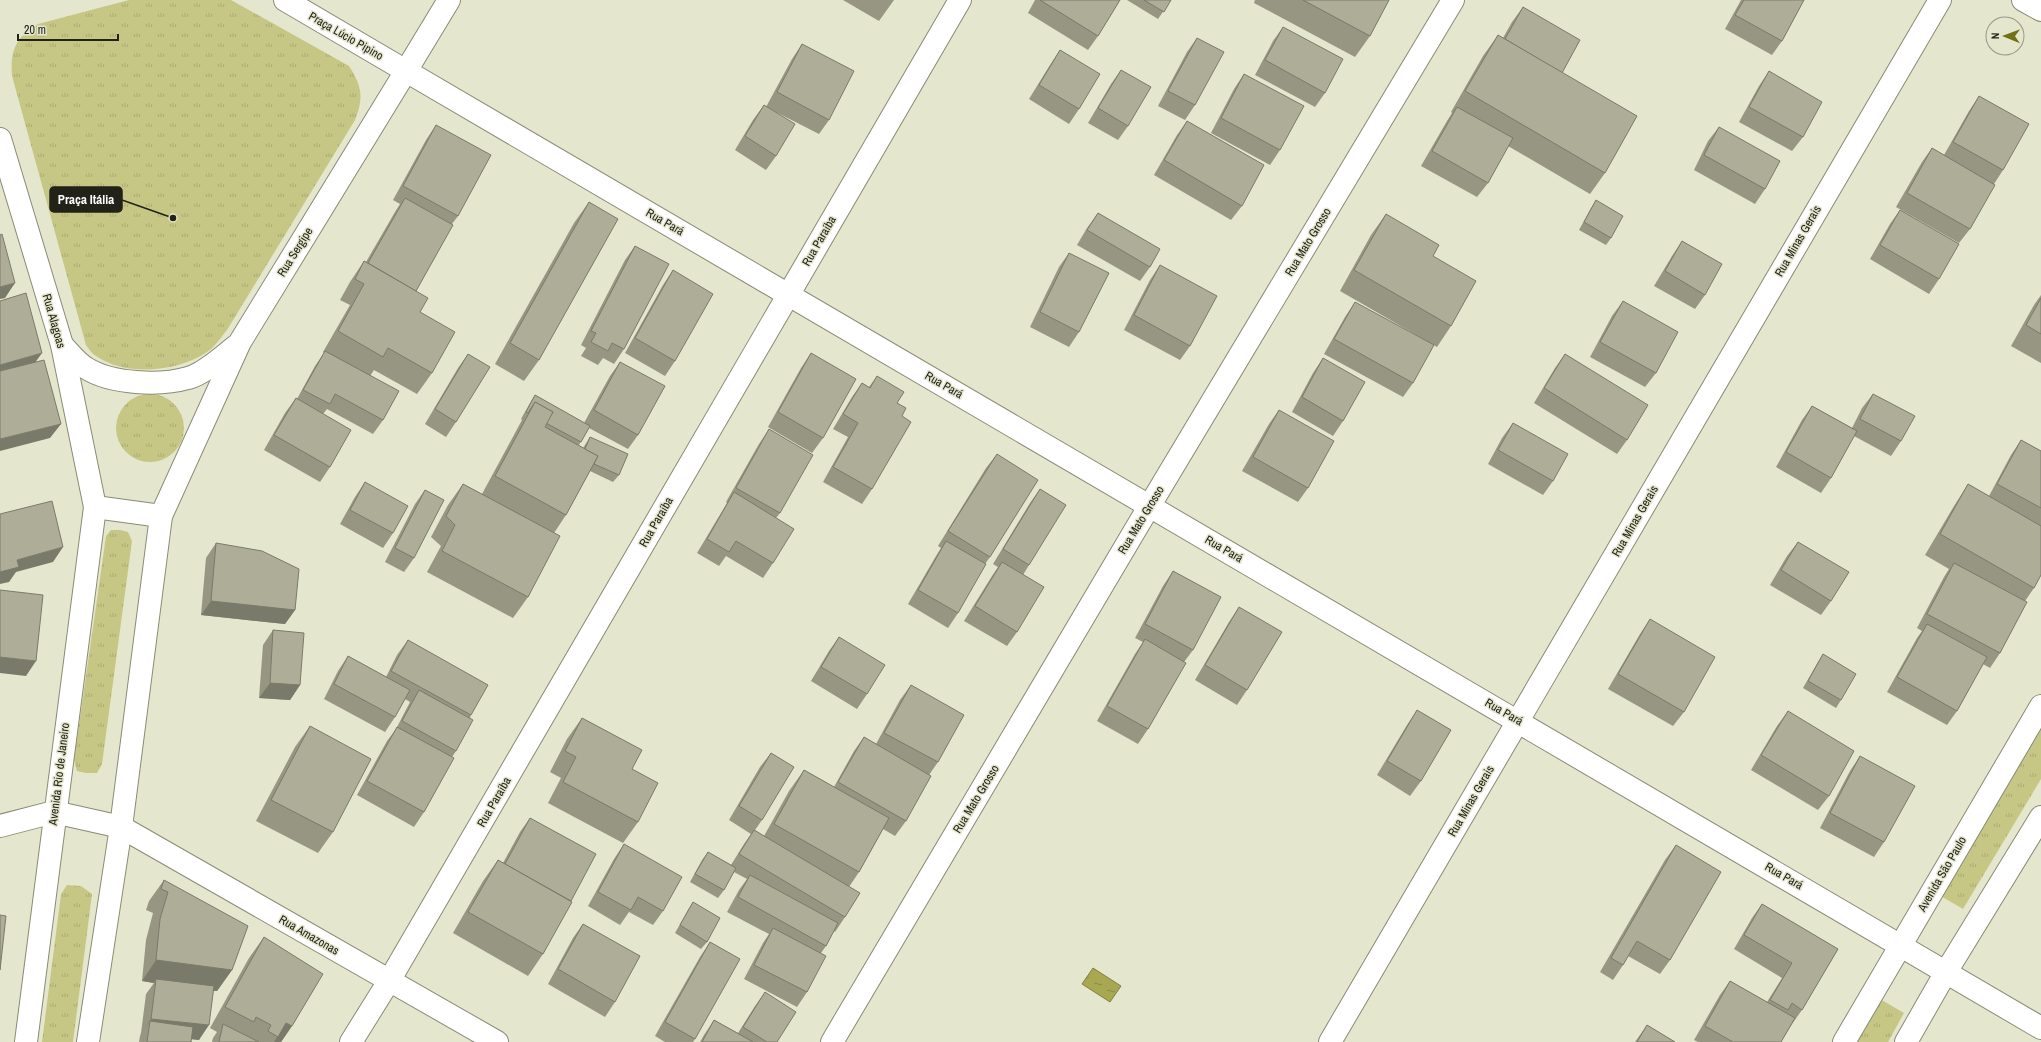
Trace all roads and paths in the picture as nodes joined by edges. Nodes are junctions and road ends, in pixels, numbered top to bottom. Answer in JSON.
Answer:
{"nodes":[{"id":1,"x":285,"y":0,"type":"edge"},
{"id":2,"x":449,"y":0,"type":"edge"},
{"id":3,"x":960,"y":0,"type":"edge"},
{"id":4,"x":1453,"y":0,"type":"edge"},
{"id":5,"x":1940,"y":0,"type":"edge"},
{"id":6,"x":2023,"y":0,"type":"edge"},
{"id":7,"x":2041,"y":10,"type":"edge"},
{"id":8,"x":406,"y":71,"type":"junction"},
{"id":9,"x":0,"y":139,"type":"edge"},
{"id":10,"x":789,"y":294,"type":"junction"},
{"id":11,"x":240,"y":342,"type":"junction"},
{"id":12,"x":62,"y":345,"type":"junction"},
{"id":13,"x":1150,"y":505,"type":"junction"},
{"id":14,"x":95,"y":507,"type":"junction"},
{"id":15,"x":161,"y":516,"type":"junction"},
{"id":16,"x":2041,"y":706,"type":"edge"},
{"id":17,"x":1518,"y":720,"type":"junction"},
{"id":18,"x":54,"y":812,"type":"junction"},
{"id":19,"x":2041,"y":817,"type":"edge"},
{"id":20,"x":0,"y":826,"type":"edge"},
{"id":21,"x":121,"y":827,"type":"junction"},
{"id":22,"x":1901,"y":944,"type":"junction"},
{"id":23,"x":1946,"y":972,"type":"junction"},
{"id":24,"x":389,"y":981,"type":"junction"},
{"id":25,"x":2041,"y":1028,"type":"edge"},
{"id":26,"x":26,"y":1042,"type":"edge"},
{"id":27,"x":88,"y":1042,"type":"edge"},
{"id":28,"x":351,"y":1042,"type":"edge"},
{"id":29,"x":497,"y":1042,"type":"edge"},
{"id":30,"x":832,"y":1042,"type":"edge"},
{"id":31,"x":1330,"y":1042,"type":"edge"},
{"id":32,"x":1844,"y":1042,"type":"edge"},
{"id":33,"x":1906,"y":1042,"type":"edge"}],
"edges":[{"from":1,"to":8,"type":"street","name":"Praça Lúcio Pipino"},
{"from":2,"to":8,"type":"street","name":"Rua Sergipe"},
{"from":3,"to":10,"type":"street","name":"Rua Paraíba"},
{"from":4,"to":13,"type":"street","name":"Rua Mato Grosso"},
{"from":5,"to":17,"type":"street","name":"Rua Minas Gerais"},
{"from":6,"to":7,"type":"street"},
{"from":8,"to":10,"type":"street","name":"Rua Pará"},
{"from":8,"to":11,"type":"street","name":"Rua Sergipe"},
{"from":9,"to":12,"type":"street","name":"Rua Alagoas"},
{"from":10,"to":13,"type":"street","name":"Rua Pará"},
{"from":10,"to":24,"type":"street","name":"Rua Paraíba"},
{"from":11,"to":12,"type":"street"},
{"from":11,"to":15,"type":"street","name":"Rua Sergipe"},
{"from":12,"to":14,"type":"street","name":"Rua Alagoas"},
{"from":13,"to":17,"type":"street","name":"Rua Pará"},
{"from":13,"to":30,"type":"street","name":"Rua Mato Grosso"},
{"from":14,"to":15,"type":"street"},
{"from":14,"to":18,"type":"street","name":"Avenida Rio de Janeiro"},
{"from":15,"to":21,"type":"street"},
{"from":16,"to":22,"type":"street","name":"Avenida São Paulo"},
{"from":17,"to":22,"type":"street","name":"Rua Pará"},
{"from":17,"to":31,"type":"street","name":"Rua Minas Gerais"},
{"from":18,"to":20,"type":"street"},
{"from":18,"to":21,"type":"street","name":"Rua Amazonas"},
{"from":18,"to":26,"type":"street","name":"Avenida Rio de Janeiro"},
{"from":19,"to":23,"type":"street"},
{"from":21,"to":24,"type":"street","name":"Rua Amazonas"},
{"from":21,"to":27,"type":"street"},
{"from":22,"to":23,"type":"street","name":"Rua Pará"},
{"from":22,"to":32,"type":"street","name":"Avenida São Paulo"},
{"from":23,"to":25,"type":"street","name":"Rua Pará"},
{"from":23,"to":33,"type":"street"},
{"from":24,"to":28,"type":"street","name":"Rua Paraíba"},
{"from":24,"to":29,"type":"street","name":"Rua Amazonas"}]}
